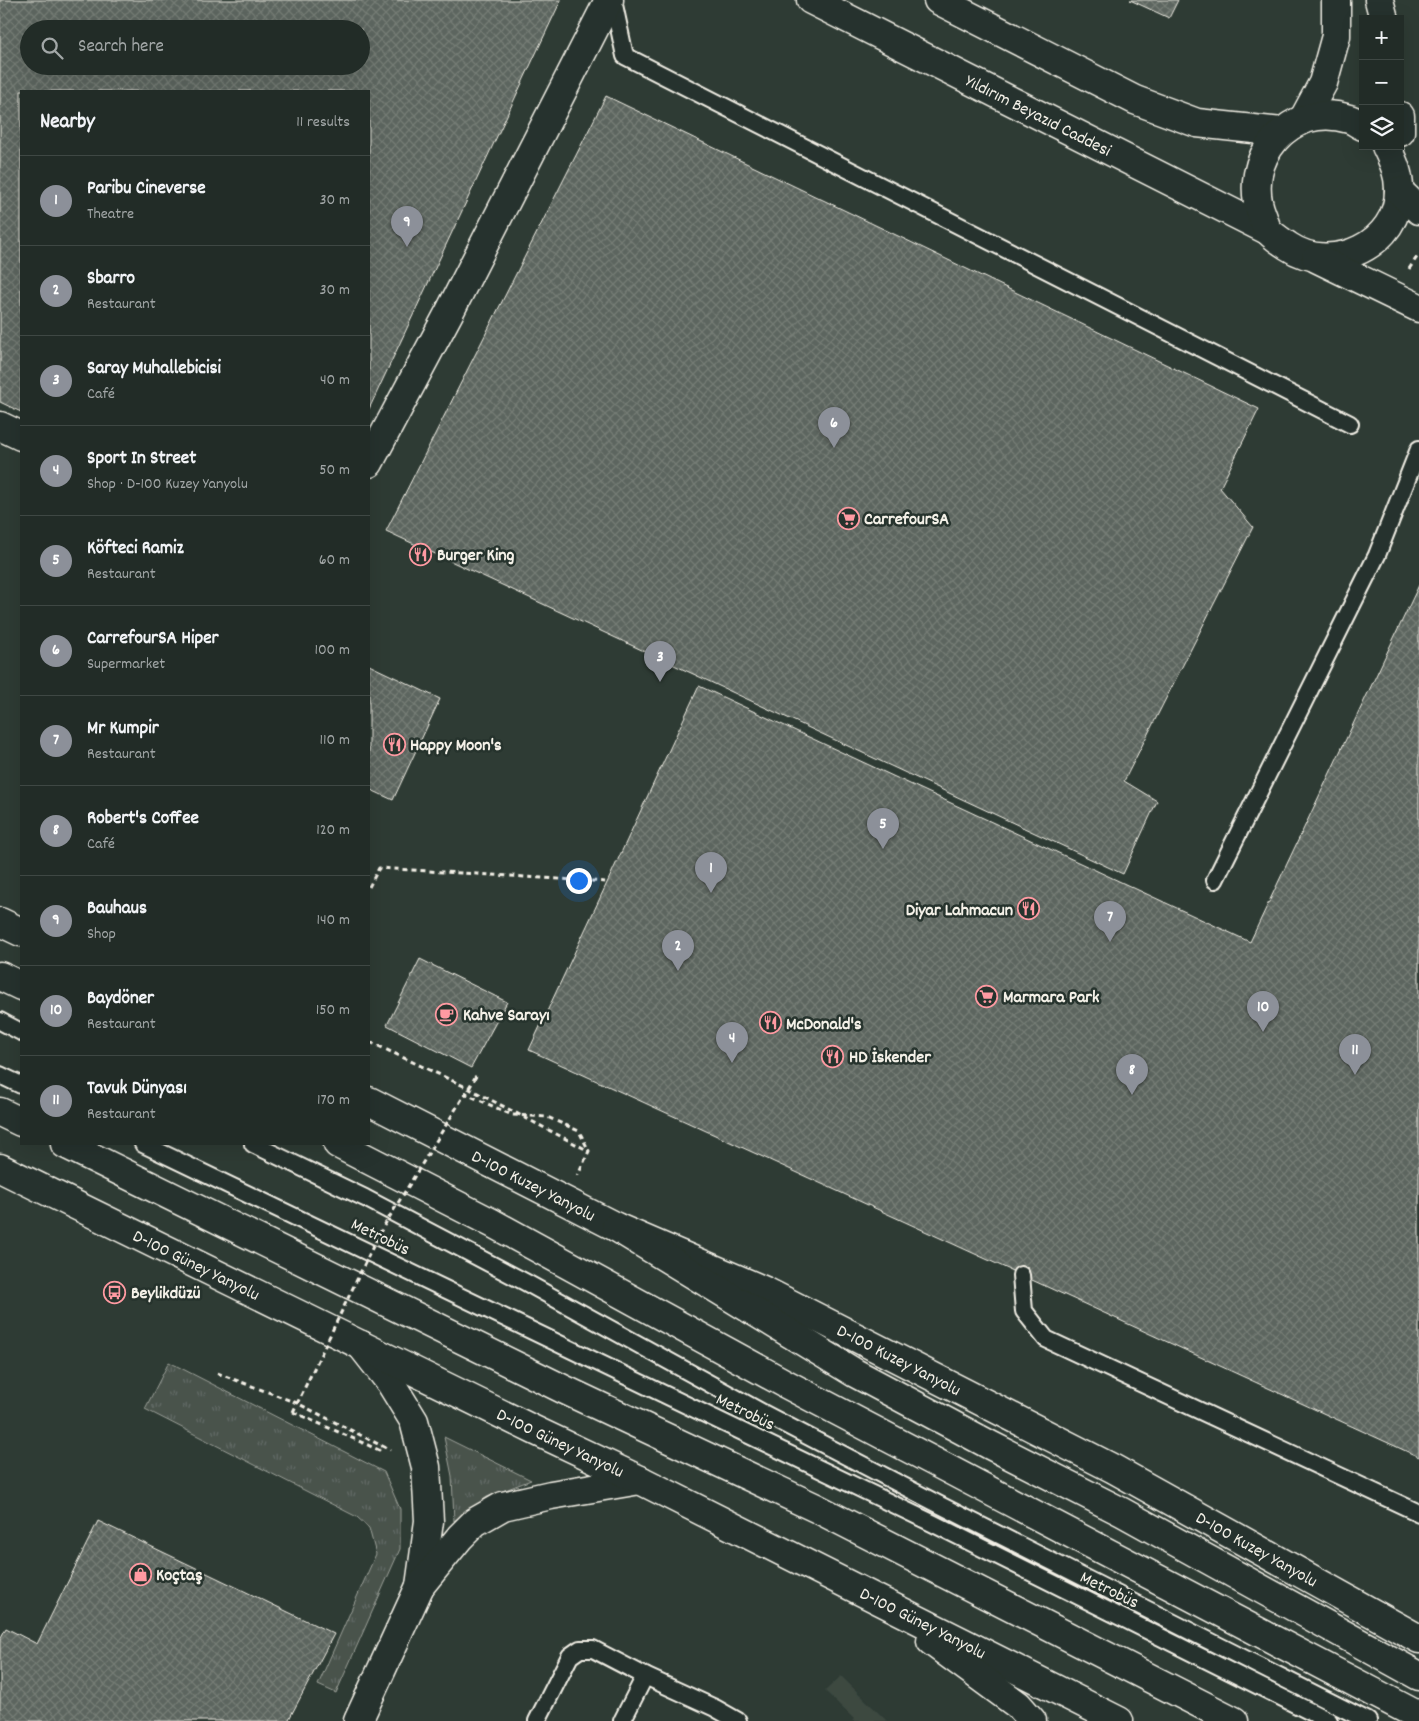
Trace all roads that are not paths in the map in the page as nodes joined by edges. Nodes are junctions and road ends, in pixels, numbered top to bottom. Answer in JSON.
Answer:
{"nodes":[{"id":1,"x":611,"y":0,"type":"edge"},
{"id":2,"x":811,"y":0,"type":"edge"},
{"id":3,"x":938,"y":0,"type":"edge"},
{"id":4,"x":1336,"y":0,"type":"edge"},
{"id":5,"x":1379,"y":0,"type":"edge"},
{"id":6,"x":1383,"y":15,"type":"edge"},
{"id":7,"x":1359,"y":124,"type":"edge"},
{"id":8,"x":1292,"y":126,"type":"junction"},
{"id":9,"x":1395,"y":163,"type":"edge"},
{"id":10,"x":1419,"y":210,"type":"edge"},
{"id":11,"x":1268,"y":230,"type":"junction"},
{"id":12,"x":1315,"y":258,"type":"junction"},
{"id":13,"x":1419,"y":308,"type":"edge"},
{"id":14,"x":1350,"y":424,"type":"dead end"},
{"id":15,"x":0,"y":426,"type":"edge"},
{"id":16,"x":20,"y":436,"type":"edge"},
{"id":17,"x":1419,"y":449,"type":"edge"},
{"id":18,"x":370,"y":461,"type":"edge"},
{"id":19,"x":1215,"y":880,"type":"dead end"},
{"id":20,"x":0,"y":922,"type":"edge"},
{"id":21,"x":20,"y":932,"type":"edge"},
{"id":22,"x":0,"y":976,"type":"edge"},
{"id":23,"x":20,"y":986,"type":"edge"},
{"id":24,"x":0,"y":1021,"type":"edge"},
{"id":25,"x":20,"y":1031,"type":"edge"},
{"id":26,"x":0,"y":1074,"type":"edge"},
{"id":27,"x":20,"y":1084,"type":"edge"},
{"id":28,"x":370,"y":1102,"type":"edge"},
{"id":29,"x":0,"y":1112,"type":"edge"},
{"id":30,"x":20,"y":1122,"type":"edge"},
{"id":31,"x":67,"y":1145,"type":"edge"},
{"id":32,"x":145,"y":1145,"type":"edge"},
{"id":33,"x":255,"y":1145,"type":"edge"},
{"id":34,"x":340,"y":1145,"type":"edge"},
{"id":35,"x":0,"y":1168,"type":"edge"},
{"id":36,"x":616,"y":1227,"type":"junction"},
{"id":37,"x":1021,"y":1275,"type":"dead end"},
{"id":38,"x":361,"y":1345,"type":"junction"},
{"id":39,"x":640,"y":1480,"type":"junction"},
{"id":40,"x":1419,"y":1513,"type":"edge"},
{"id":41,"x":420,"y":1586,"type":"junction"},
{"id":42,"x":866,"y":1592,"type":"junction"},
{"id":43,"x":1418,"y":1637,"type":"edge"},
{"id":44,"x":645,"y":1676,"type":"junction"},
{"id":45,"x":1419,"y":1676,"type":"edge"},
{"id":46,"x":712,"y":1715,"type":"edge"},
{"id":47,"x":1419,"y":1716,"type":"edge"},
{"id":48,"x":358,"y":1721,"type":"edge"},
{"id":49,"x":537,"y":1721,"type":"edge"},
{"id":50,"x":622,"y":1721,"type":"edge"},
{"id":51,"x":738,"y":1721,"type":"edge"},
{"id":52,"x":1032,"y":1721,"type":"edge"},
{"id":53,"x":1119,"y":1721,"type":"edge"},
{"id":54,"x":1234,"y":1721,"type":"edge"},
{"id":55,"x":1328,"y":1721,"type":"edge"},
{"id":56,"x":1368,"y":1721,"type":"edge"}],
"edges":[{"from":1,"to":14,"type":"lane"},
{"from":1,"to":18,"type":"main road"},
{"from":2,"to":11,"type":"main road","name":"Yıldırım Beyazıd Caddesi"},
{"from":3,"to":8,"type":"main road"},
{"from":4,"to":8,"type":"main road"},
{"from":5,"to":6,"type":"main road"},
{"from":7,"to":8,"type":"main road"},
{"from":8,"to":11,"type":"main road"},
{"from":9,"to":10,"type":"main road"},
{"from":9,"to":12,"type":"main road"},
{"from":11,"to":12,"type":"main road","name":"Yıldırım Beyazıd Caddesi"},
{"from":12,"to":13,"type":"main road"},
{"from":15,"to":16,"type":"main road"},
{"from":17,"to":19,"type":"lane"},
{"from":20,"to":21,"type":"main road"},
{"from":22,"to":23,"type":"main road"},
{"from":24,"to":25,"type":"lane"},
{"from":26,"to":27,"type":"lane"},
{"from":28,"to":36,"type":"main road","name":"D-100 Kuzey Yanyolu"},
{"from":29,"to":30,"type":"main road"},
{"from":31,"to":54,"type":"main road"},
{"from":32,"to":55,"type":"lane","name":"Metrobüs"},
{"from":33,"to":56,"type":"lane","name":"Metrobüs"},
{"from":34,"to":47,"type":"main road"},
{"from":35,"to":38,"type":"main road","name":"D-100 Güney Yanyolu"},
{"from":36,"to":43,"type":"main road","name":"D-100 Kuzey Yanyolu"},
{"from":36,"to":45,"type":"main road"},
{"from":37,"to":40,"type":"lane"},
{"from":38,"to":39,"type":"main road","name":"D-100 Güney Yanyolu"},
{"from":38,"to":41,"type":"main road"},
{"from":39,"to":41,"type":"main road"},
{"from":39,"to":42,"type":"main road","name":"D-100 Güney Yanyolu"},
{"from":41,"to":48,"type":"main road"},
{"from":42,"to":52,"type":"main road"},
{"from":42,"to":53,"type":"main road","name":"D-100 Güney Yanyolu"},
{"from":44,"to":46,"type":"lane"},
{"from":44,"to":49,"type":"lane"},
{"from":44,"to":50,"type":"lane"},
{"from":46,"to":51,"type":"lane"}]}
